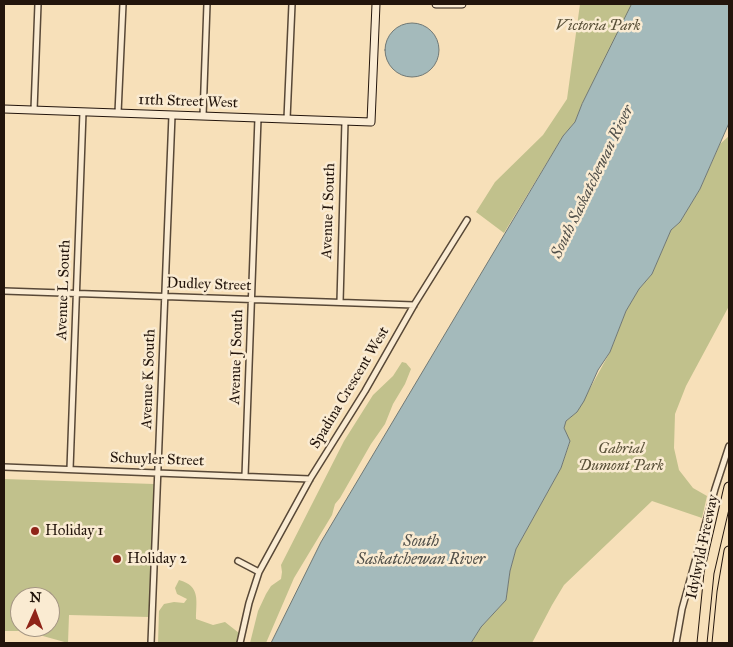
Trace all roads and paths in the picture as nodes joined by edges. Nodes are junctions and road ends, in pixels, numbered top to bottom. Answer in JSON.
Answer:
{"nodes":[{"id":1,"x":38,"y":4,"type":"edge"},
{"id":2,"x":123,"y":4,"type":"edge"},
{"id":3,"x":207,"y":4,"type":"edge"},
{"id":4,"x":292,"y":4,"type":"edge"},
{"id":5,"x":376,"y":4,"type":"edge"},
{"id":6,"x":436,"y":4,"type":"edge"},
{"id":7,"x":462,"y":4,"type":"edge"},
{"id":8,"x":4,"y":108,"type":"edge"},
{"id":9,"x":34,"y":110,"type":"junction"},
{"id":10,"x":83,"y":112,"type":"junction"},
{"id":11,"x":118,"y":113,"type":"junction"},
{"id":12,"x":172,"y":115,"type":"junction"},
{"id":13,"x":203,"y":116,"type":"junction"},
{"id":14,"x":258,"y":118,"type":"junction"},
{"id":15,"x":287,"y":119,"type":"junction"},
{"id":16,"x":346,"y":121,"type":"junction"},
{"id":17,"x":467,"y":220,"type":"dead end"},
{"id":18,"x":4,"y":290,"type":"edge"},
{"id":19,"x":77,"y":293,"type":"junction"},
{"id":20,"x":164,"y":296,"type":"junction"},
{"id":21,"x":252,"y":299,"type":"junction"},
{"id":22,"x":340,"y":302,"type":"junction"},
{"id":23,"x":414,"y":305,"type":"junction"},
{"id":24,"x":729,"y":446,"type":"edge"},
{"id":25,"x":4,"y":467,"type":"edge"},
{"id":26,"x":70,"y":469,"type":"junction"},
{"id":27,"x":158,"y":473,"type":"junction"},
{"id":28,"x":245,"y":476,"type":"junction"},
{"id":29,"x":310,"y":479,"type":"junction"},
{"id":30,"x":729,"y":487,"type":"edge"},
{"id":31,"x":729,"y":551,"type":"edge"},
{"id":32,"x":238,"y":561,"type":"dead end"},
{"id":33,"x":259,"y":572,"type":"junction"},
{"id":34,"x":729,"y":582,"type":"edge"},
{"id":35,"x":151,"y":643,"type":"edge"},
{"id":36,"x":240,"y":643,"type":"edge"},
{"id":37,"x":676,"y":643,"type":"edge"},
{"id":38,"x":702,"y":643,"type":"edge"},
{"id":39,"x":717,"y":643,"type":"edge"},
{"id":40,"x":726,"y":643,"type":"edge"}],
"edges":[{"from":1,"to":9,"type":"street"},
{"from":2,"to":11,"type":"street"},
{"from":3,"to":13,"type":"street"},
{"from":4,"to":15,"type":"street"},
{"from":5,"to":16,"type":"street","name":"11th Street West"},
{"from":6,"to":7,"type":"street"},
{"from":8,"to":9,"type":"street","name":"11th Street West"},
{"from":9,"to":10,"type":"street","name":"11th Street West"},
{"from":10,"to":11,"type":"street","name":"11th Street West"},
{"from":10,"to":19,"type":"street","name":"Avenue L South"},
{"from":11,"to":12,"type":"street","name":"11th Street West"},
{"from":12,"to":13,"type":"street","name":"11th Street West"},
{"from":12,"to":20,"type":"street","name":"Avenue K South"},
{"from":13,"to":14,"type":"street","name":"11th Street West"},
{"from":14,"to":15,"type":"street","name":"11th Street West"},
{"from":14,"to":21,"type":"street","name":"Avenue J South"},
{"from":15,"to":16,"type":"street","name":"11th Street West"},
{"from":16,"to":22,"type":"street","name":"Avenue I South"},
{"from":17,"to":23,"type":"street","name":"Spadina Crescent West"},
{"from":18,"to":19,"type":"street","name":"Dudley Street"},
{"from":19,"to":20,"type":"street","name":"Dudley Street"},
{"from":19,"to":26,"type":"street","name":"Avenue L South"},
{"from":20,"to":21,"type":"street","name":"Dudley Street"},
{"from":20,"to":27,"type":"street","name":"Avenue K South"},
{"from":21,"to":22,"type":"street","name":"Dudley Street"},
{"from":21,"to":28,"type":"street","name":"Avenue J South"},
{"from":22,"to":23,"type":"street","name":"Dudley Street"},
{"from":23,"to":29,"type":"street","name":"Spadina Crescent West"},
{"from":24,"to":37,"type":"street"},
{"from":25,"to":26,"type":"street","name":"Schuyler Street"},
{"from":26,"to":27,"type":"street","name":"Schuyler Street"},
{"from":27,"to":28,"type":"street","name":"Schuyler Street"},
{"from":27,"to":35,"type":"street","name":"Avenue K South"},
{"from":28,"to":29,"type":"street","name":"Schuyler Street"},
{"from":29,"to":33,"type":"street","name":"Spadina Crescent West"},
{"from":30,"to":38,"type":"highway","name":"Idylwyld Freeway"},
{"from":31,"to":39,"type":"highway","name":"Idylwyld Freeway"},
{"from":32,"to":33,"type":"street"},
{"from":33,"to":36,"type":"street","name":"Spadina Crescent West"},
{"from":34,"to":40,"type":"highway"}]}
